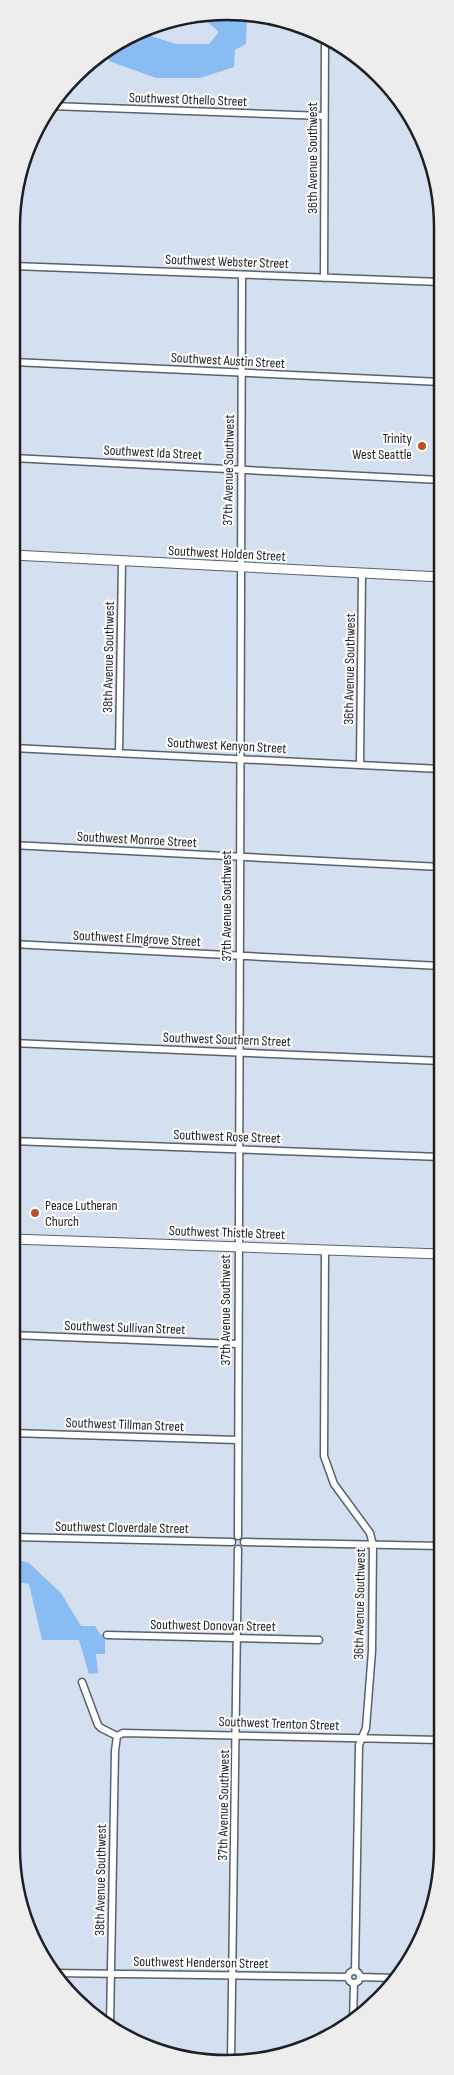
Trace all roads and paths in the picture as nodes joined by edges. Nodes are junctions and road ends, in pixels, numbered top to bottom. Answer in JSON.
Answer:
{"nodes":[{"id":1,"x":325,"y":45,"type":"edge"},
{"id":2,"x":59,"y":106,"type":"edge"},
{"id":3,"x":324,"y":116,"type":"junction"},
{"id":4,"x":20,"y":266,"type":"edge"},
{"id":5,"x":242,"y":275,"type":"junction"},
{"id":6,"x":324,"y":278,"type":"junction"},
{"id":7,"x":434,"y":282,"type":"edge"},
{"id":8,"x":20,"y":362,"type":"edge"},
{"id":9,"x":242,"y":373,"type":"junction"},
{"id":10,"x":434,"y":382,"type":"edge"},
{"id":11,"x":20,"y":458,"type":"edge"},
{"id":12,"x":241,"y":469,"type":"junction"},
{"id":13,"x":434,"y":480,"type":"edge"},
{"id":14,"x":20,"y":555,"type":"edge"},
{"id":15,"x":122,"y":561,"type":"junction"},
{"id":16,"x":239,"y":567,"type":"junction"},
{"id":17,"x":362,"y":573,"type":"junction"},
{"id":18,"x":434,"y":577,"type":"edge"},
{"id":19,"x":20,"y":748,"type":"edge"},
{"id":20,"x":119,"y":753,"type":"junction"},
{"id":21,"x":239,"y":758,"type":"junction"},
{"id":22,"x":360,"y":764,"type":"junction"},
{"id":23,"x":434,"y":769,"type":"edge"},
{"id":24,"x":20,"y":845,"type":"edge"},
{"id":25,"x":238,"y":857,"type":"junction"},
{"id":26,"x":434,"y":867,"type":"edge"},
{"id":27,"x":20,"y":944,"type":"edge"},
{"id":28,"x":239,"y":956,"type":"junction"},
{"id":29,"x":434,"y":966,"type":"edge"},
{"id":30,"x":20,"y":1043,"type":"edge"},
{"id":31,"x":238,"y":1051,"type":"junction"},
{"id":32,"x":434,"y":1061,"type":"edge"},
{"id":33,"x":20,"y":1141,"type":"edge"},
{"id":34,"x":239,"y":1149,"type":"junction"},
{"id":35,"x":434,"y":1157,"type":"edge"},
{"id":36,"x":20,"y":1239,"type":"edge"},
{"id":37,"x":238,"y":1246,"type":"junction"},
{"id":38,"x":324,"y":1250,"type":"junction"},
{"id":39,"x":434,"y":1254,"type":"edge"},
{"id":40,"x":20,"y":1335,"type":"edge"},
{"id":41,"x":237,"y":1344,"type":"junction"},
{"id":42,"x":20,"y":1433,"type":"edge"},
{"id":43,"x":237,"y":1440,"type":"junction"},
{"id":44,"x":238,"y":1536,"type":"junction"},
{"id":45,"x":20,"y":1537,"type":"edge"},
{"id":46,"x":232,"y":1542,"type":"junction"},
{"id":47,"x":244,"y":1542,"type":"junction"},
{"id":48,"x":372,"y":1545,"type":"junction"},
{"id":49,"x":434,"y":1546,"type":"edge"},
{"id":50,"x":238,"y":1548,"type":"junction"},
{"id":51,"x":107,"y":1635,"type":"dead end"},
{"id":52,"x":237,"y":1638,"type":"junction"},
{"id":53,"x":319,"y":1640,"type":"dead end"},
{"id":54,"x":82,"y":1682,"type":"dead end"},
{"id":55,"x":237,"y":1735,"type":"junction"},
{"id":56,"x":117,"y":1736,"type":"junction"},
{"id":57,"x":362,"y":1738,"type":"junction"},
{"id":58,"x":434,"y":1740,"type":"edge"},
{"id":59,"x":355,"y":1972,"type":"junction"},
{"id":60,"x":62,"y":1973,"type":"edge"},
{"id":61,"x":111,"y":1973,"type":"junction"},
{"id":62,"x":233,"y":1976,"type":"junction"},
{"id":63,"x":348,"y":1977,"type":"junction"},
{"id":64,"x":360,"y":1978,"type":"junction"},
{"id":65,"x":388,"y":1978,"type":"edge"},
{"id":66,"x":354,"y":1984,"type":"junction"},
{"id":67,"x":353,"y":2012,"type":"edge"},
{"id":68,"x":110,"y":2019,"type":"edge"},
{"id":69,"x":231,"y":2055,"type":"edge"}],
"edges":[{"from":1,"to":3,"type":"street","name":"36th Avenue Southwest"},
{"from":2,"to":3,"type":"street","name":"Southwest Othello Street"},
{"from":3,"to":6,"type":"street","name":"36th Avenue Southwest"},
{"from":4,"to":5,"type":"street","name":"Southwest Webster Street"},
{"from":5,"to":6,"type":"street","name":"Southwest Webster Street"},
{"from":5,"to":9,"type":"street","name":"37th Avenue Southwest"},
{"from":6,"to":7,"type":"street","name":"Southwest Webster Street"},
{"from":8,"to":9,"type":"street","name":"Southwest Austin Street"},
{"from":9,"to":10,"type":"street","name":"Southwest Austin Street"},
{"from":9,"to":12,"type":"street","name":"37th Avenue Southwest"},
{"from":11,"to":12,"type":"street","name":"Southwest Ida Street"},
{"from":12,"to":13,"type":"street","name":"Southwest Ida Street"},
{"from":12,"to":16,"type":"street","name":"37th Avenue Southwest"},
{"from":14,"to":15,"type":"street","name":"Southwest Holden Street"},
{"from":15,"to":16,"type":"street","name":"Southwest Holden Street"},
{"from":15,"to":20,"type":"street","name":"38th Avenue Southwest"},
{"from":16,"to":17,"type":"street","name":"Southwest Holden Street"},
{"from":16,"to":21,"type":"street","name":"37th Avenue Southwest"},
{"from":17,"to":18,"type":"street","name":"Southwest Holden Street"},
{"from":17,"to":22,"type":"street","name":"36th Avenue Southwest"},
{"from":19,"to":20,"type":"street","name":"Southwest Kenyon Street"},
{"from":20,"to":21,"type":"street","name":"Southwest Kenyon Street"},
{"from":21,"to":22,"type":"street","name":"Southwest Kenyon Street"},
{"from":21,"to":25,"type":"street","name":"37th Avenue Southwest"},
{"from":22,"to":23,"type":"street","name":"Southwest Kenyon Street"},
{"from":24,"to":25,"type":"street","name":"Southwest Monroe Street"},
{"from":25,"to":26,"type":"street","name":"Southwest Monroe Street"},
{"from":25,"to":28,"type":"street","name":"37th Avenue Southwest"},
{"from":27,"to":28,"type":"street","name":"Southwest Elmgrove Street"},
{"from":28,"to":29,"type":"street","name":"Southwest Elmgrove Street"},
{"from":28,"to":31,"type":"street","name":"37th Avenue Southwest"},
{"from":30,"to":31,"type":"street","name":"Southwest Southern Street"},
{"from":31,"to":32,"type":"street","name":"Southwest Southern Street"},
{"from":31,"to":34,"type":"street","name":"37th Avenue Southwest"},
{"from":33,"to":34,"type":"street","name":"Southwest Rose Street"},
{"from":34,"to":35,"type":"street","name":"Southwest Rose Street"},
{"from":34,"to":37,"type":"street","name":"37th Avenue Southwest"},
{"from":36,"to":37,"type":"street","name":"Southwest Thistle Street"},
{"from":37,"to":38,"type":"street","name":"Southwest Thistle Street"},
{"from":37,"to":41,"type":"street","name":"37th Avenue Southwest"},
{"from":38,"to":39,"type":"street","name":"Southwest Thistle Street"},
{"from":38,"to":48,"type":"street","name":"36th Avenue Southwest"},
{"from":40,"to":41,"type":"street","name":"Southwest Sullivan Street"},
{"from":41,"to":43,"type":"street","name":"37th Avenue Southwest"},
{"from":42,"to":43,"type":"street","name":"Southwest Tillman Street"},
{"from":43,"to":44,"type":"street","name":"37th Avenue Southwest"},
{"from":44,"to":46,"type":"street"},
{"from":44,"to":47,"type":"street"},
{"from":45,"to":46,"type":"street","name":"Southwest Cloverdale Street"},
{"from":46,"to":50,"type":"street"},
{"from":47,"to":48,"type":"street"},
{"from":47,"to":50,"type":"street"},
{"from":48,"to":49,"type":"street"},
{"from":48,"to":57,"type":"street","name":"36th Avenue Southwest"},
{"from":50,"to":52,"type":"street","name":"37th Avenue Southwest"},
{"from":51,"to":52,"type":"street","name":"Southwest Donovan Street"},
{"from":52,"to":53,"type":"street","name":"Southwest Donovan Street"},
{"from":52,"to":55,"type":"street","name":"37th Avenue Southwest"},
{"from":54,"to":56,"type":"street"},
{"from":55,"to":56,"type":"street","name":"Southwest Trenton Street"},
{"from":55,"to":57,"type":"street","name":"Southwest Trenton Street"},
{"from":55,"to":62,"type":"street","name":"37th Avenue Southwest"},
{"from":56,"to":61,"type":"street","name":"38th Avenue Southwest"},
{"from":57,"to":58,"type":"street","name":"Southwest Trenton Street"},
{"from":57,"to":59,"type":"street","name":"36th Avenue Southwest"},
{"from":59,"to":63,"type":"street"},
{"from":59,"to":64,"type":"street"},
{"from":60,"to":61,"type":"street","name":"Southwest Henderson Street"},
{"from":61,"to":62,"type":"street","name":"Southwest Henderson Street"},
{"from":61,"to":68,"type":"street","name":"38th Avenue Southwest"},
{"from":62,"to":63,"type":"street","name":"Southwest Henderson Street"},
{"from":62,"to":69,"type":"street","name":"37th Avenue Southwest"},
{"from":63,"to":66,"type":"street"},
{"from":64,"to":65,"type":"street"},
{"from":64,"to":66,"type":"street"},
{"from":66,"to":67,"type":"street"}]}
